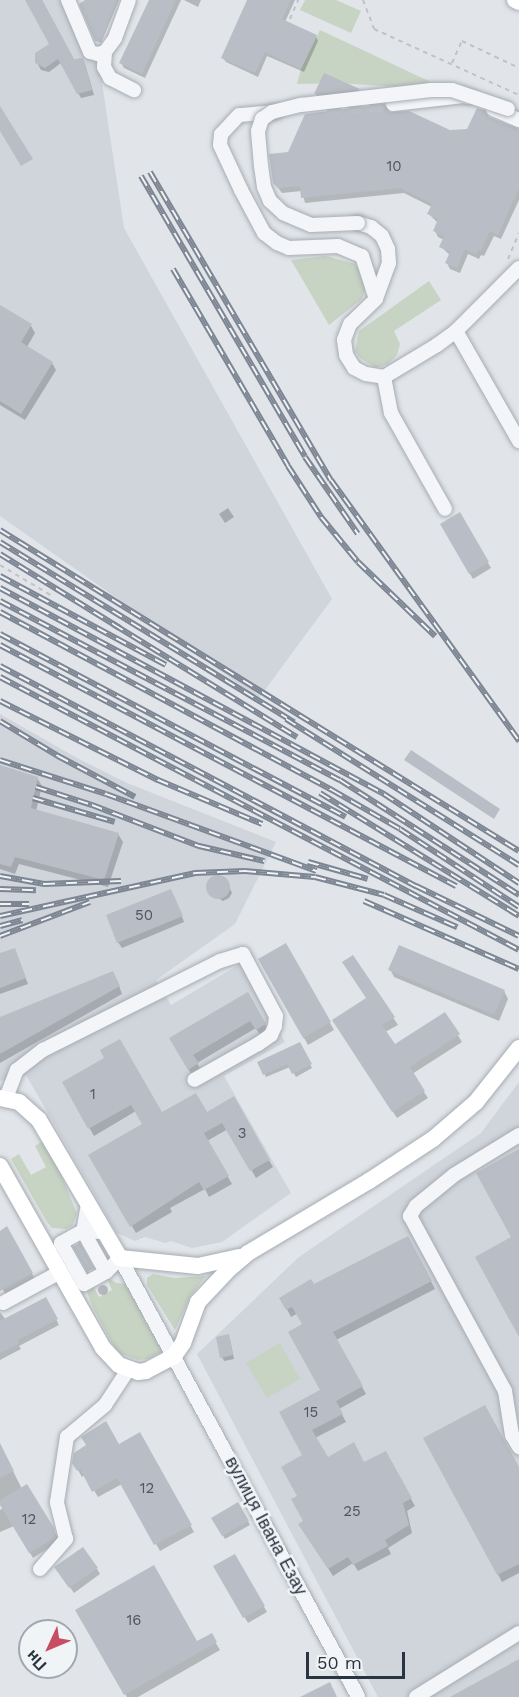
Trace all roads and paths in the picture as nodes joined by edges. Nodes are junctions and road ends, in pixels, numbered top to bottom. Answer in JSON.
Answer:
{"nodes":[{"id":1,"x":68,"y":0,"type":"edge"},
{"id":2,"x":129,"y":0,"type":"edge"},
{"id":3,"x":298,"y":0,"type":"edge"},
{"id":4,"x":363,"y":0,"type":"edge"},
{"id":5,"x":510,"y":0,"type":"edge"},
{"id":6,"x":515,"y":0,"type":"edge"},
{"id":7,"x":519,"y":2,"type":"edge"},
{"id":8,"x":519,"y":7,"type":"edge"},
{"id":9,"x":290,"y":19,"type":"dead end"},
{"id":10,"x":105,"y":52,"type":"junction"},
{"id":11,"x":451,"y":64,"type":"junction"},
{"id":12,"x":519,"y":68,"type":"edge"},
{"id":13,"x":134,"y":90,"type":"dead end"},
{"id":14,"x":519,"y":95,"type":"edge"},
{"id":15,"x":393,"y":104,"type":"tunnel mouth"},
{"id":16,"x":307,"y":109,"type":"dead end"},
{"id":17,"x":519,"y":115,"type":"edge"},
{"id":18,"x":519,"y":120,"type":"edge"},
{"id":19,"x":519,"y":233,"type":"edge"},
{"id":20,"x":516,"y":272,"type":"edge"},
{"id":21,"x":376,"y":299,"type":"junction"},
{"id":22,"x":456,"y":331,"type":"junction"},
{"id":23,"x":384,"y":377,"type":"junction"},
{"id":24,"x":519,"y":441,"type":"edge"},
{"id":25,"x":445,"y":509,"type":"dead end"},
{"id":26,"x":0,"y":565,"type":"edge"},
{"id":27,"x":54,"y":597,"type":"dead end"},
{"id":28,"x":519,"y":1047,"type":"edge"},
{"id":29,"x":194,"y":1080,"type":"dead end"},
{"id":30,"x":3,"y":1098,"type":"edge"},
{"id":31,"x":519,"y":1135,"type":"edge"},
{"id":32,"x":0,"y":1166,"type":"edge"},
{"id":33,"x":88,"y":1204,"type":"junction"},
{"id":34,"x":83,"y":1231,"type":"junction"},
{"id":35,"x":105,"y":1232,"type":"junction"},
{"id":36,"x":40,"y":1238,"type":"junction"},
{"id":37,"x":61,"y":1243,"type":"junction"},
{"id":38,"x":248,"y":1253,"type":"junction"},
{"id":39,"x":120,"y":1258,"type":"junction"},
{"id":40,"x":60,"y":1272,"type":"junction"},
{"id":41,"x":106,"y":1272,"type":"junction"},
{"id":42,"x":84,"y":1284,"type":"junction"},
{"id":43,"x":76,"y":1301,"type":"junction"},
{"id":44,"x":3,"y":1303,"type":"dead end"},
{"id":45,"x":174,"y":1356,"type":"junction"},
{"id":46,"x":128,"y":1370,"type":"junction"},
{"id":47,"x":519,"y":1447,"type":"edge"},
{"id":48,"x":40,"y":1569,"type":"dead end"},
{"id":49,"x":519,"y":1633,"type":"edge"},
{"id":50,"x":358,"y":1697,"type":"edge"},
{"id":51,"x":416,"y":1697,"type":"edge"}],
"edges":[{"from":1,"to":10,"type":"street"},
{"from":2,"to":10,"type":"street"},
{"from":3,"to":9,"type":"path"},
{"from":4,"to":11,"type":"path"},
{"from":5,"to":8,"type":"street"},
{"from":6,"to":7,"type":"main road"},
{"from":10,"to":13,"type":"street"},
{"from":11,"to":12,"type":"path"},
{"from":11,"to":14,"type":"path"},
{"from":15,"to":18,"type":"street"},
{"from":16,"to":21,"type":"street"},
{"from":17,"to":21,"type":"street","bridge":true},
{"from":19,"to":20,"type":"path"},
{"from":20,"to":22,"type":"street"},
{"from":21,"to":23,"type":"street"},
{"from":22,"to":23,"type":"street"},
{"from":22,"to":24,"type":"street"},
{"from":23,"to":25,"type":"street"},
{"from":26,"to":27,"type":"path"},
{"from":28,"to":38,"type":"main road"},
{"from":29,"to":30,"type":"street"},
{"from":30,"to":33,"type":"main road","name":"вулиця Івана Езау"},
{"from":31,"to":47,"type":"street"},
{"from":32,"to":36,"type":"main road"},
{"from":33,"to":34,"type":"street"},
{"from":33,"to":35,"type":"main road","name":"вулиця Івана Езау"},
{"from":34,"to":35,"type":"street"},
{"from":34,"to":37,"type":"street"},
{"from":34,"to":41,"type":"street"},
{"from":35,"to":39,"type":"main road","name":"вулиця Івана Езау"},
{"from":36,"to":37,"type":"street"},
{"from":36,"to":40,"type":"main road"},
{"from":37,"to":42,"type":"street"},
{"from":38,"to":39,"type":"main road"},
{"from":38,"to":45,"type":"main road"},
{"from":39,"to":41,"type":"street"},
{"from":39,"to":45,"type":"street","name":"вулиця Івана Езау"},
{"from":40,"to":43,"type":"main road"},
{"from":40,"to":44,"type":"street"},
{"from":41,"to":42,"type":"street"},
{"from":42,"to":43,"type":"street"},
{"from":43,"to":46,"type":"main road"},
{"from":45,"to":46,"type":"main road"},
{"from":45,"to":50,"type":"street","name":"вулиця Івана Езау"},
{"from":46,"to":48,"type":"street"},
{"from":49,"to":51,"type":"street"}]}
